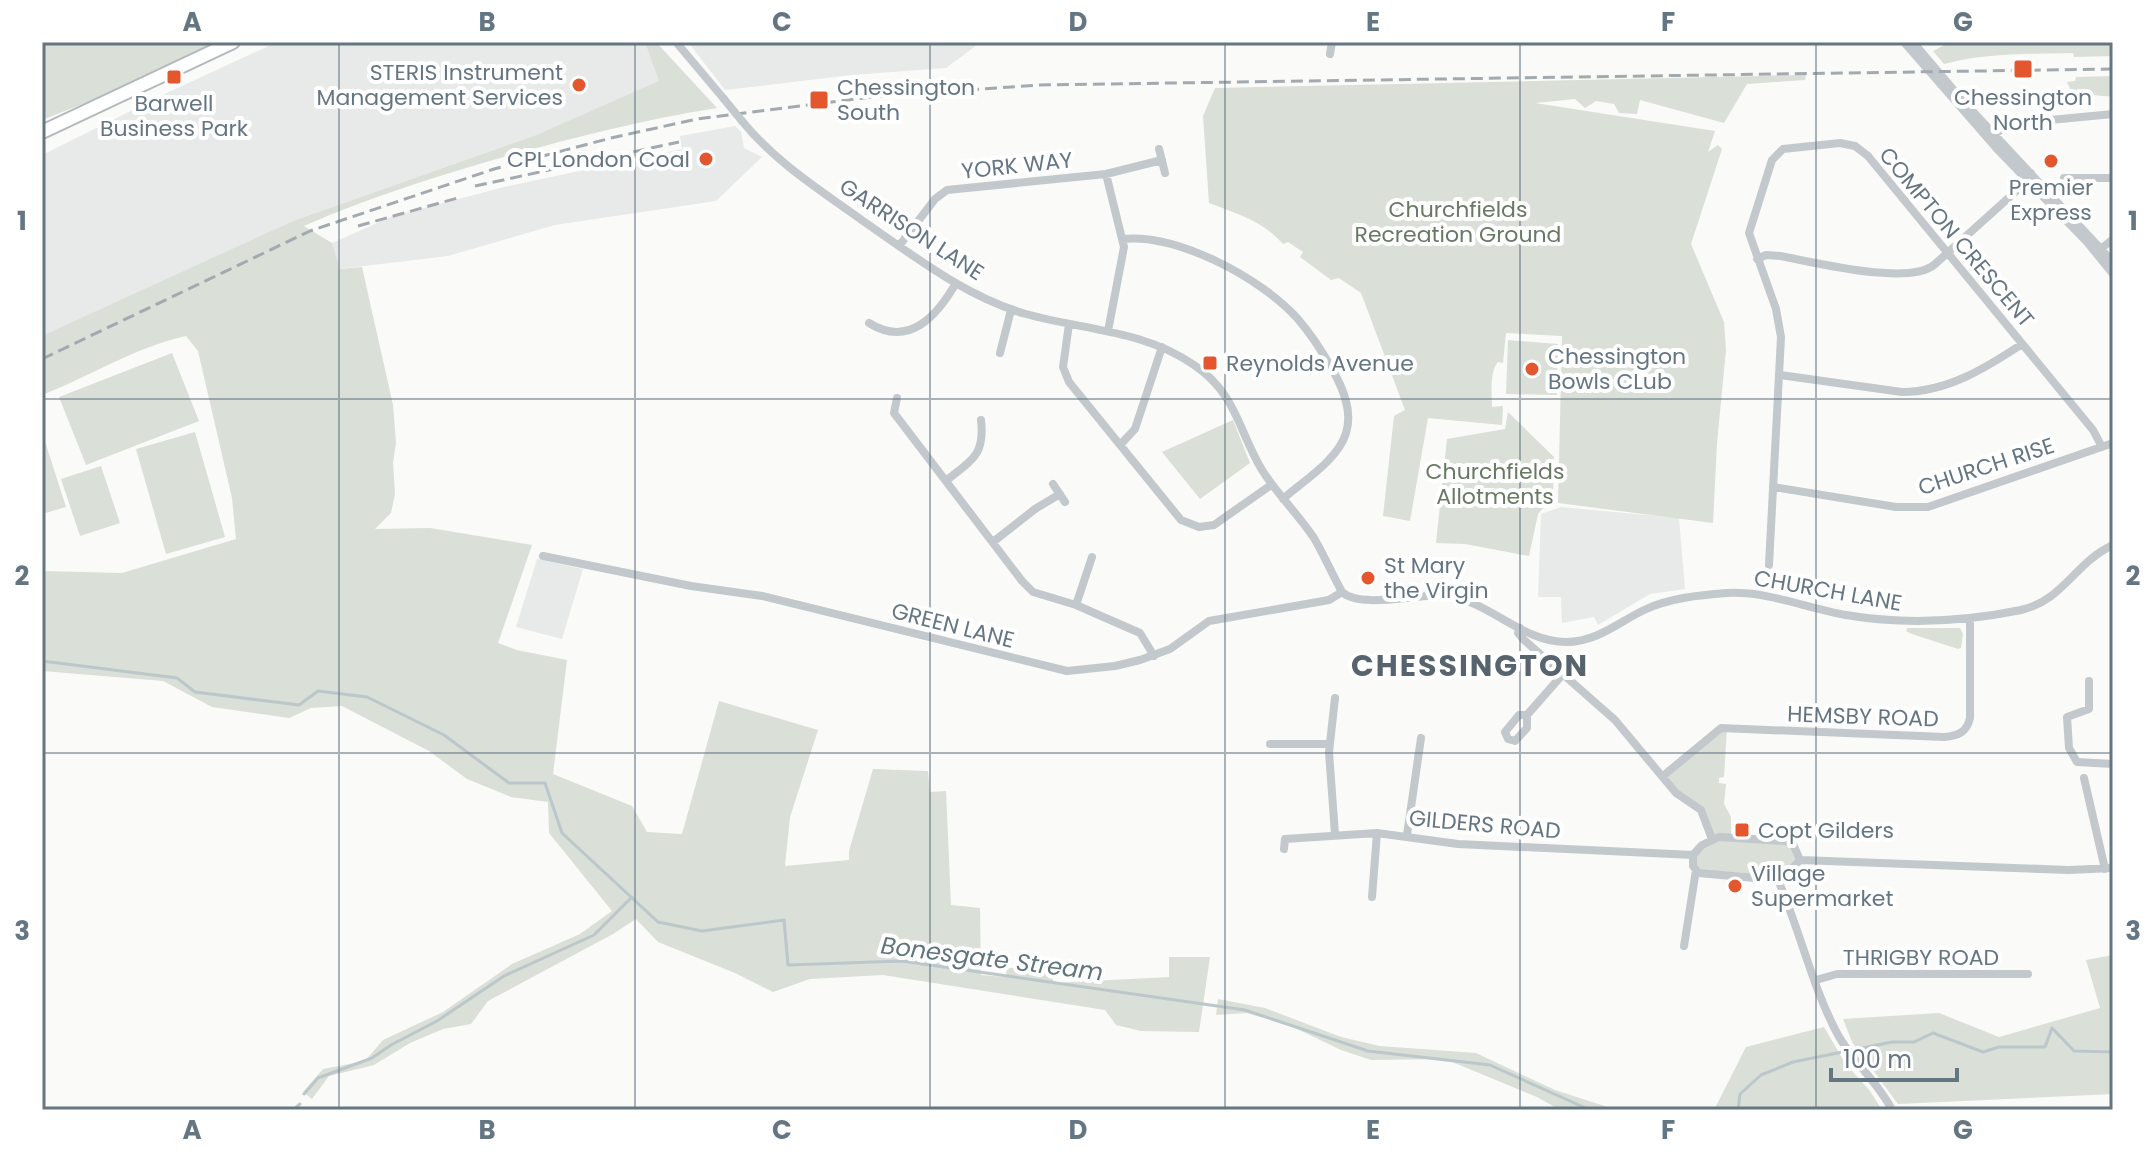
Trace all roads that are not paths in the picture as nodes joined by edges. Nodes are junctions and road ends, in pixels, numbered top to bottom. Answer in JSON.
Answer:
{"nodes":[{"id":1,"x":676,"y":42,"type":"edge"},
{"id":2,"x":1332,"y":42,"type":"edge"},
{"id":3,"x":1904,"y":42,"type":"edge"},
{"id":4,"x":1913,"y":42,"type":"edge"},
{"id":5,"x":225,"y":44,"type":"edge"},
{"id":6,"x":1330,"y":54,"type":"dead end"},
{"id":7,"x":2113,"y":114,"type":"edge"},
{"id":8,"x":42,"y":132,"type":"edge"},
{"id":9,"x":1994,"y":135,"type":"junction"},
{"id":10,"x":1159,"y":149,"type":"dead end"},
{"id":11,"x":1162,"y":160,"type":"junction"},
{"id":12,"x":1165,"y":173,"type":"dead end"},
{"id":13,"x":1106,"y":174,"type":"junction"},
{"id":14,"x":2026,"y":175,"type":"junction"},
{"id":15,"x":2064,"y":178,"type":"dead end"},
{"id":16,"x":2113,"y":178,"type":"edge"},
{"id":17,"x":1122,"y":239,"type":"junction"},
{"id":18,"x":2113,"y":239,"type":"edge"},
{"id":19,"x":899,"y":246,"type":"junction"},
{"id":20,"x":2102,"y":248,"type":"junction"},
{"id":21,"x":1947,"y":252,"type":"junction"},
{"id":22,"x":1757,"y":259,"type":"junction"},
{"id":23,"x":2113,"y":262,"type":"edge"},
{"id":24,"x":2113,"y":274,"type":"edge"},
{"id":25,"x":956,"y":283,"type":"junction"},
{"id":26,"x":1011,"y":310,"type":"junction"},
{"id":27,"x":869,"y":323,"type":"dead end"},
{"id":28,"x":1069,"y":324,"type":"junction"},
{"id":29,"x":1108,"y":331,"type":"junction"},
{"id":30,"x":2022,"y":344,"type":"junction"},
{"id":31,"x":1162,"y":347,"type":"junction"},
{"id":32,"x":1000,"y":353,"type":"dead end"},
{"id":33,"x":1780,"y":375,"type":"junction"},
{"id":34,"x":897,"y":398,"type":"dead end"},
{"id":35,"x":981,"y":420,"type":"dead end"},
{"id":36,"x":2113,"y":443,"type":"edge"},
{"id":37,"x":1120,"y":445,"type":"junction"},
{"id":38,"x":2102,"y":447,"type":"junction"},
{"id":39,"x":947,"y":480,"type":"junction"},
{"id":40,"x":1053,"y":484,"type":"dead end"},
{"id":41,"x":1271,"y":485,"type":"junction"},
{"id":42,"x":1773,"y":487,"type":"junction"},
{"id":43,"x":1283,"y":499,"type":"junction"},
{"id":44,"x":993,"y":542,"type":"junction"},
{"id":45,"x":2113,"y":545,"type":"edge"},
{"id":46,"x":543,"y":556,"type":"dead end"},
{"id":47,"x":1092,"y":557,"type":"dead end"},
{"id":48,"x":1769,"y":565,"type":"dead end"},
{"id":49,"x":1342,"y":592,"type":"junction"},
{"id":50,"x":1076,"y":605,"type":"junction"},
{"id":51,"x":1970,"y":619,"type":"junction"},
{"id":52,"x":1520,"y":628,"type":"junction"},
{"id":53,"x":1555,"y":641,"type":"junction"},
{"id":54,"x":1154,"y":656,"type":"junction"},
{"id":55,"x":1547,"y":661,"type":"junction"},
{"id":56,"x":1563,"y":674,"type":"junction"},
{"id":57,"x":2089,"y":681,"type":"dead end"},
{"id":58,"x":1335,"y":698,"type":"dead end"},
{"id":59,"x":1527,"y":715,"type":"dead end"},
{"id":60,"x":1421,"y":738,"type":"dead end"},
{"id":61,"x":1270,"y":744,"type":"dead end"},
{"id":62,"x":1329,"y":744,"type":"junction"},
{"id":63,"x":2113,"y":764,"type":"edge"},
{"id":64,"x":1663,"y":776,"type":"junction"},
{"id":65,"x":2084,"y":778,"type":"dead end"},
{"id":66,"x":1283,"y":828,"type":"dead end"},
{"id":67,"x":1377,"y":833,"type":"junction"},
{"id":68,"x":1335,"y":834,"type":"junction"},
{"id":69,"x":1407,"y":835,"type":"junction"},
{"id":70,"x":1285,"y":839,"type":"junction"},
{"id":71,"x":1712,"y":839,"type":"junction"},
{"id":72,"x":1284,"y":849,"type":"dead end"},
{"id":73,"x":1693,"y":855,"type":"junction"},
{"id":74,"x":1800,"y":860,"type":"junction"},
{"id":75,"x":2109,"y":868,"type":"edge"},
{"id":76,"x":1696,"y":870,"type":"junction"},
{"id":77,"x":1778,"y":880,"type":"junction"},
{"id":78,"x":1369,"y":890,"type":"dead end"},
{"id":79,"x":1684,"y":946,"type":"dead end"},
{"id":80,"x":2028,"y":974,"type":"dead end"},
{"id":81,"x":1816,"y":980,"type":"junction"},
{"id":82,"x":1892,"y":1110,"type":"edge"}],
"edges":[{"from":1,"to":19,"type":"street","name":"GARRISON LANE","bridge":true},
{"from":2,"to":6,"type":"street"},
{"from":3,"to":14,"type":"street"},
{"from":4,"to":9,"type":"street"},
{"from":5,"to":8,"type":"highway"},
{"from":7,"to":9,"type":"street"},
{"from":9,"to":14,"type":"street"},
{"from":10,"to":11,"type":"street"},
{"from":11,"to":12,"type":"street"},
{"from":11,"to":13,"type":"street","name":"YORK WAY"},
{"from":13,"to":17,"type":"street"},
{"from":13,"to":19,"type":"street","name":"YORK WAY"},
{"from":14,"to":20,"type":"street"},
{"from":14,"to":21,"type":"street"},
{"from":14,"to":24,"type":"street"},
{"from":15,"to":16,"type":"street"},
{"from":17,"to":29,"type":"street"},
{"from":17,"to":43,"type":"street"},
{"from":18,"to":20,"type":"street"},
{"from":19,"to":25,"type":"street","name":"GARRISON LANE"},
{"from":20,"to":23,"type":"street"},
{"from":21,"to":22,"type":"street"},
{"from":21,"to":22,"type":"street","name":"COMPTON CRESCENT"},
{"from":21,"to":30,"type":"street","name":"COMPTON CRESCENT"},
{"from":22,"to":33,"type":"street","name":"COMPTON CRESCENT"},
{"from":25,"to":26,"type":"street","name":"GARRISON LANE"},
{"from":25,"to":27,"type":"street"},
{"from":26,"to":28,"type":"street","name":"GARRISON LANE"},
{"from":26,"to":32,"type":"street"},
{"from":28,"to":29,"type":"street","name":"GARRISON LANE"},
{"from":28,"to":37,"type":"street"},
{"from":29,"to":31,"type":"street","name":"GARRISON LANE"},
{"from":30,"to":33,"type":"street"},
{"from":30,"to":38,"type":"street","name":"COMPTON CRESCENT"},
{"from":31,"to":37,"type":"street"},
{"from":31,"to":41,"type":"street","name":"GARRISON LANE"},
{"from":33,"to":42,"type":"street","name":"COMPTON CRESCENT"},
{"from":34,"to":39,"type":"street"},
{"from":35,"to":39,"type":"street"},
{"from":36,"to":38,"type":"street","name":"CHURCH RISE"},
{"from":37,"to":41,"type":"street"},
{"from":38,"to":42,"type":"street","name":"CHURCH RISE"},
{"from":39,"to":44,"type":"street"},
{"from":40,"to":44,"type":"street"},
{"from":41,"to":43,"type":"street","name":"GARRISON LANE"},
{"from":42,"to":48,"type":"street","name":"COMPTON CRESCENT"},
{"from":43,"to":49,"type":"street","name":"GARRISON LANE"},
{"from":44,"to":50,"type":"street"},
{"from":45,"to":51,"type":"street","name":"CHURCH LANE"},
{"from":46,"to":54,"type":"street","name":"GREEN LANE"},
{"from":47,"to":50,"type":"street"},
{"from":49,"to":52,"type":"street","name":"CHURCH LANE"},
{"from":49,"to":54,"type":"street","name":"GREEN LANE"},
{"from":50,"to":54,"type":"street"},
{"from":51,"to":53,"type":"street","name":"CHURCH LANE"},
{"from":51,"to":64,"type":"street","name":"HEMSBY ROAD"},
{"from":52,"to":53,"type":"street","name":"CHURCH LANE"},
{"from":52,"to":55,"type":"street"},
{"from":53,"to":55,"type":"street"},
{"from":55,"to":56,"type":"street"},
{"from":56,"to":59,"type":"street"},
{"from":56,"to":64,"type":"street"},
{"from":57,"to":63,"type":"street"},
{"from":58,"to":62,"type":"street"},
{"from":60,"to":69,"type":"street"},
{"from":61,"to":62,"type":"street"},
{"from":62,"to":68,"type":"street"},
{"from":64,"to":71,"type":"street"},
{"from":65,"to":75,"type":"street"},
{"from":66,"to":70,"type":"street"},
{"from":67,"to":68,"type":"street","name":"GILDERS ROAD"},
{"from":67,"to":69,"type":"street","name":"GILDERS ROAD"},
{"from":67,"to":78,"type":"street"},
{"from":68,"to":70,"type":"street","name":"GILDERS ROAD"},
{"from":69,"to":73,"type":"street","name":"GILDERS ROAD"},
{"from":70,"to":72,"type":"street"},
{"from":71,"to":73,"type":"street"},
{"from":71,"to":74,"type":"street"},
{"from":73,"to":76,"type":"street"},
{"from":74,"to":75,"type":"street"},
{"from":74,"to":77,"type":"street"},
{"from":76,"to":77,"type":"street"},
{"from":76,"to":79,"type":"street"},
{"from":77,"to":81,"type":"street"},
{"from":80,"to":81,"type":"street","name":"THRIGBY ROAD"},
{"from":81,"to":82,"type":"street"}]}
